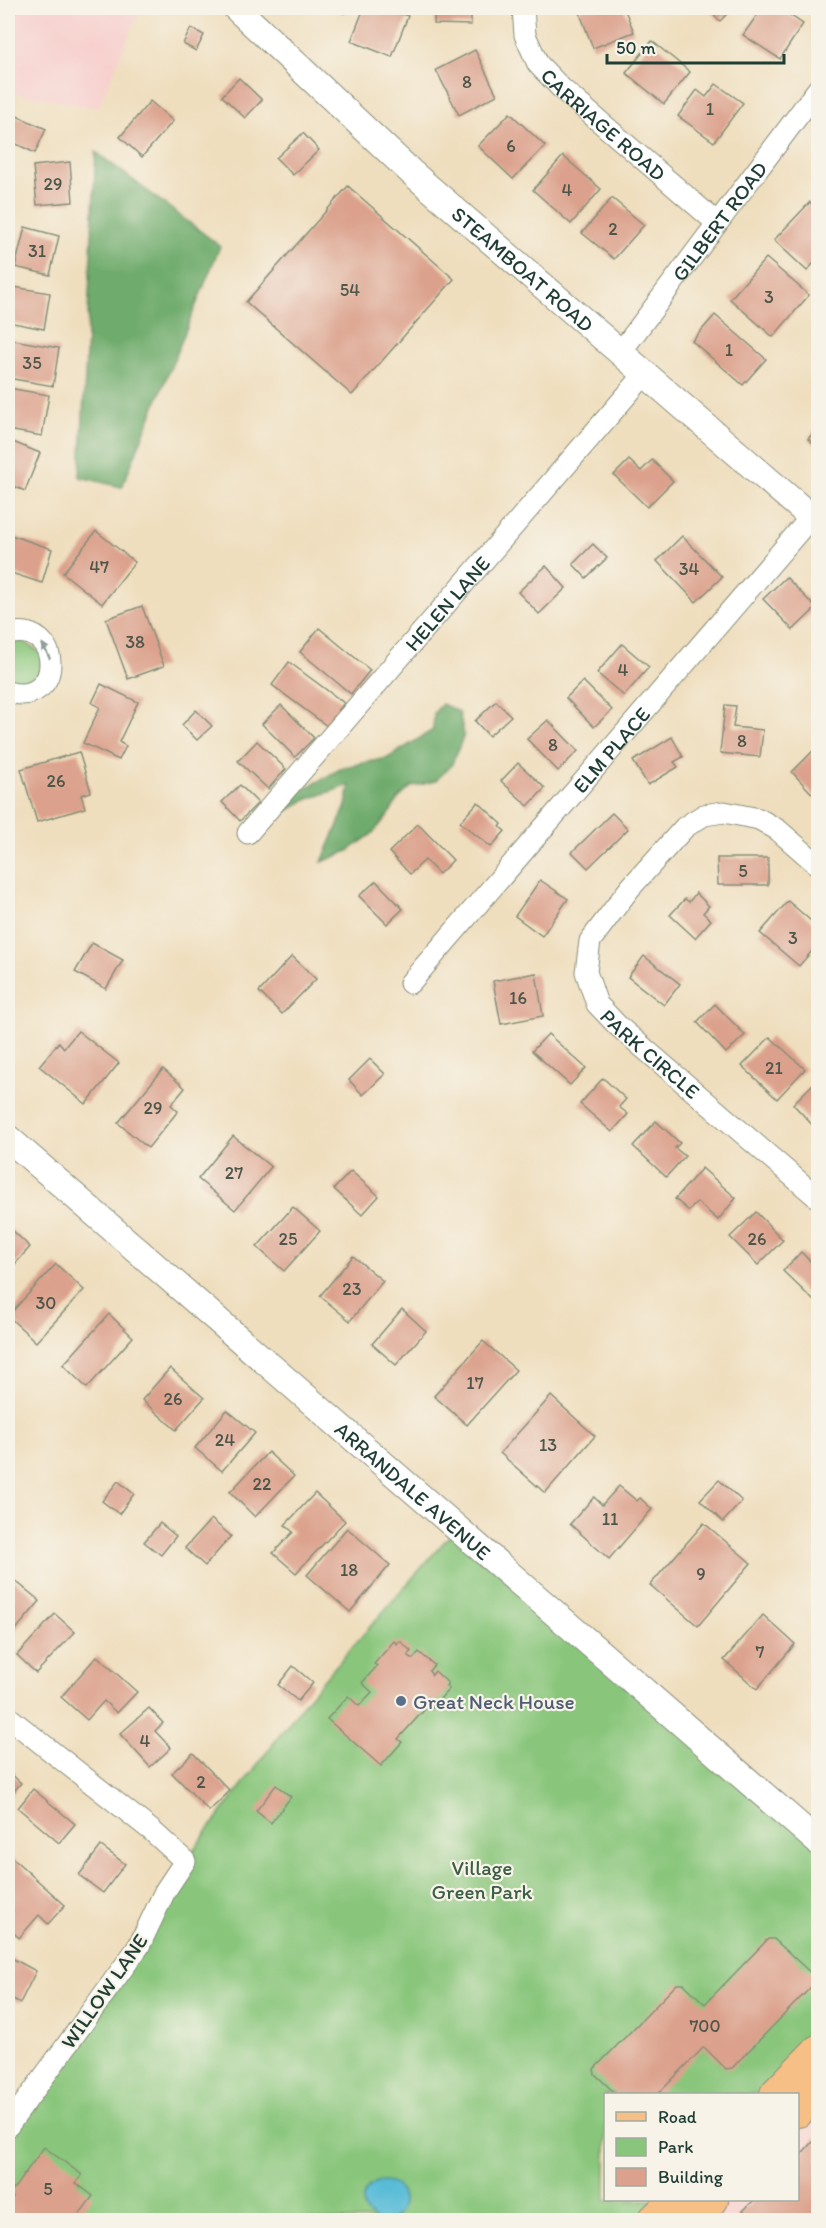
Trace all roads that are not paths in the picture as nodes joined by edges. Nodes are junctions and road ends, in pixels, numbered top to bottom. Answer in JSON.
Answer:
{"nodes":[{"id":1,"x":236,"y":8,"type":"edge"},
{"id":2,"x":523,"y":8,"type":"edge"},
{"id":3,"x":819,"y":89,"type":"edge"},
{"id":4,"x":717,"y":223,"type":"junction"},
{"id":5,"x":620,"y":353,"type":"junction"},
{"id":6,"x":645,"y":374,"type":"junction"},
{"id":7,"x":815,"y":520,"type":"edge"},
{"id":8,"x":8,"y":634,"type":"edge"},
{"id":9,"x":8,"y":692,"type":"edge"},
{"id":10,"x":249,"y":833,"type":"dead end"},
{"id":11,"x":819,"y":864,"type":"edge"},
{"id":12,"x":410,"y":983,"type":"dead end"},
{"id":13,"x":8,"y":1138,"type":"edge"},
{"id":14,"x":819,"y":1198,"type":"edge"},
{"id":15,"x":8,"y":1718,"type":"edge"},
{"id":16,"x":819,"y":1842,"type":"edge"},
{"id":17,"x":819,"y":2051,"type":"edge"},
{"id":18,"x":819,"y":2090,"type":"edge"},
{"id":19,"x":777,"y":2093,"type":"edge"},
{"id":20,"x":799,"y":2110,"type":"edge"},
{"id":21,"x":8,"y":2126,"type":"edge"},
{"id":22,"x":673,"y":2201,"type":"edge"},
{"id":23,"x":709,"y":2201,"type":"edge"},
{"id":24,"x":654,"y":2220,"type":"edge"},
{"id":25,"x":690,"y":2220,"type":"edge"}],
"edges":[{"from":1,"to":5,"type":"street","name":"STEAMBOAT ROAD"},
{"from":2,"to":4,"type":"street","name":"CARRIAGE ROAD"},
{"from":3,"to":4,"type":"street","name":"GILBERT ROAD"},
{"from":4,"to":5,"type":"street","name":"GILBERT ROAD"},
{"from":5,"to":6,"type":"street","name":"STEAMBOAT ROAD"},
{"from":6,"to":7,"type":"street","name":"STEAMBOAT ROAD"},
{"from":6,"to":10,"type":"street","name":"HELEN LANE"},
{"from":7,"to":12,"type":"street","name":"ELM PLACE"},
{"from":9,"to":8,"type":"street","one_way":true},
{"from":11,"to":14,"type":"street","name":"PARK CIRCLE"},
{"from":13,"to":16,"type":"street","name":"ARRANDALE AVENUE"},
{"from":15,"to":21,"type":"street","name":"WILLOW LANE"},
{"from":17,"to":19,"type":"main road"},
{"from":18,"to":20,"type":"main road"},
{"from":22,"to":24,"type":"main road"},
{"from":23,"to":25,"type":"main road"}]}
